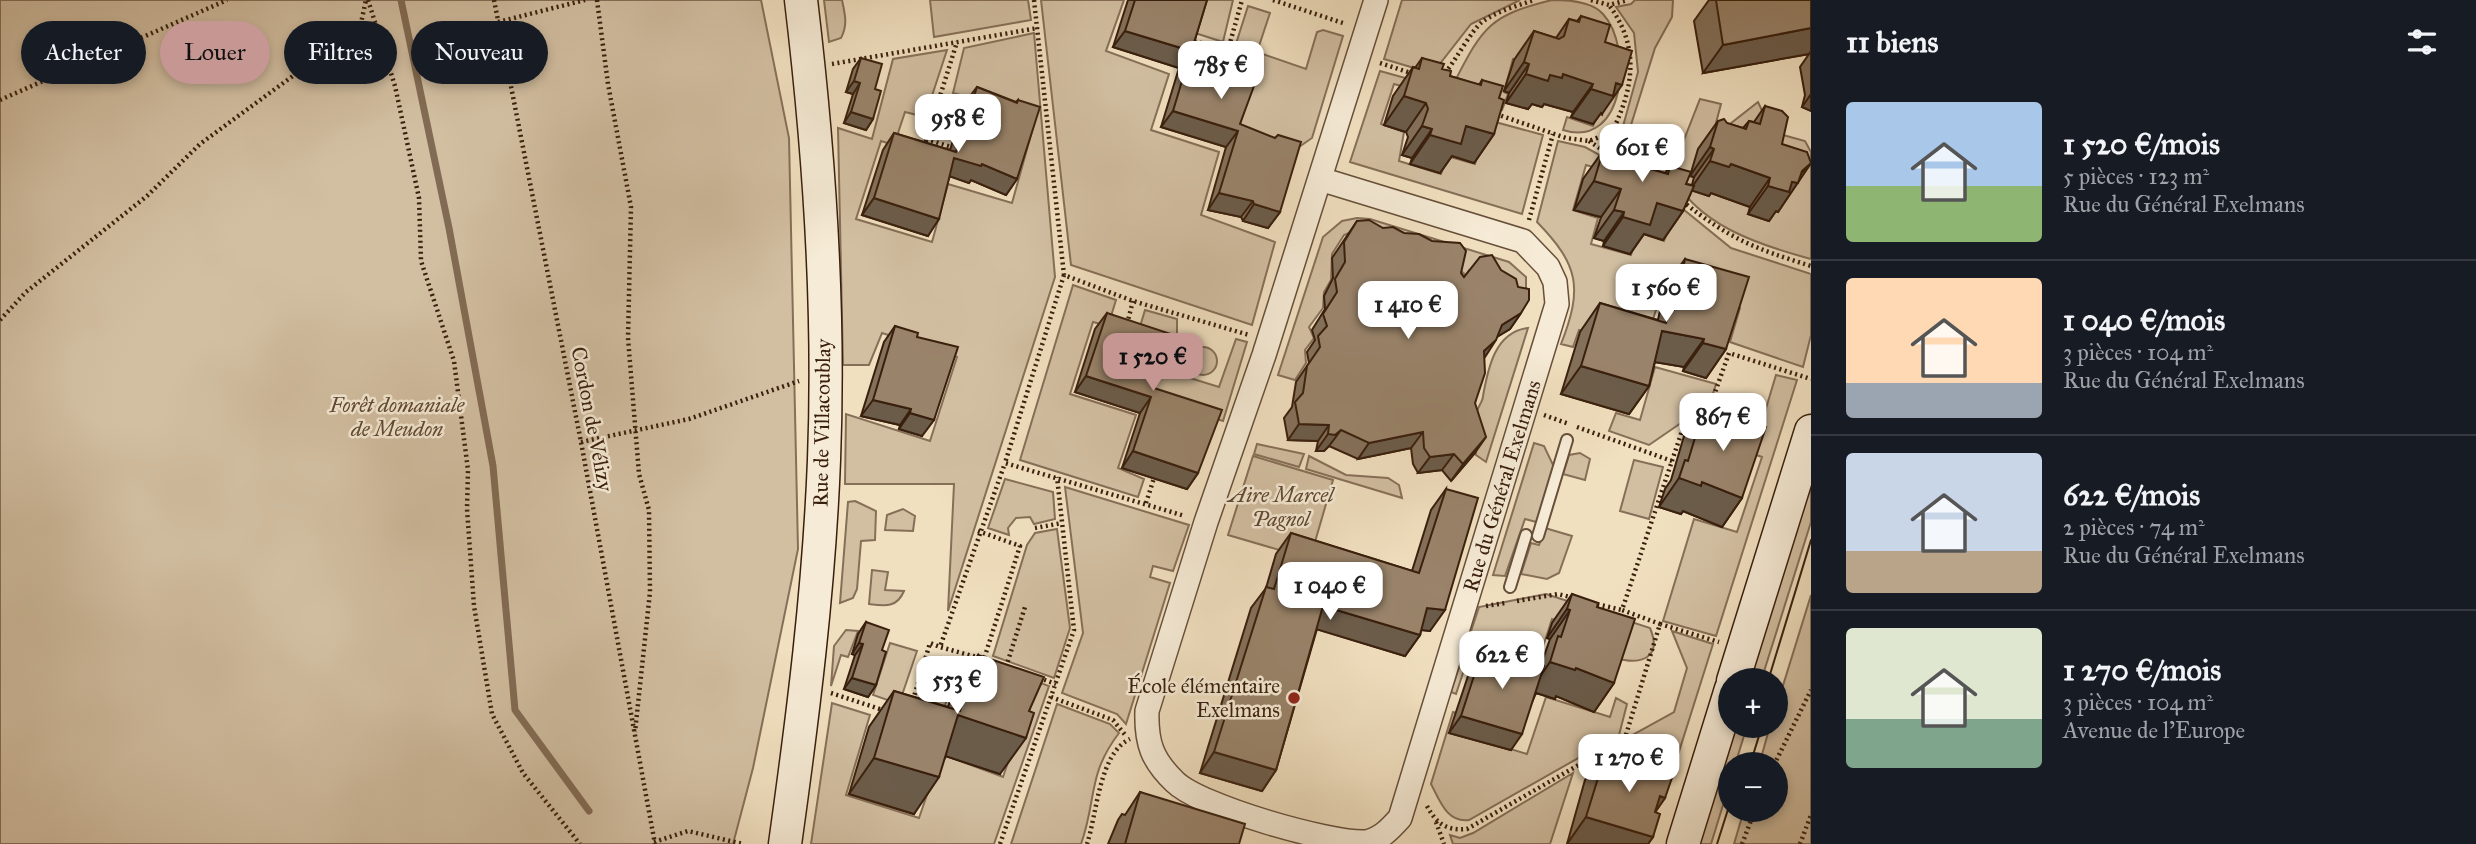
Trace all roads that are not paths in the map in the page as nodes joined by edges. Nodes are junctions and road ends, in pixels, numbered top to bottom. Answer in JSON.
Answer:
{"nodes":[{"id":1,"x":801,"y":0,"type":"edge"},
{"id":2,"x":1376,"y":0,"type":"edge"},
{"id":3,"x":1320,"y":179,"type":"junction"},
{"id":4,"x":1811,"y":431,"type":"edge"},
{"id":5,"x":1567,"y":440,"type":"dead end"},
{"id":6,"x":1526,"y":535,"type":"dead end"},
{"id":7,"x":1538,"y":536,"type":"dead end"},
{"id":8,"x":1510,"y":587,"type":"dead end"},
{"id":9,"x":1737,"y":668,"type":"edge"},
{"id":10,"x":1718,"y":731,"type":"edge"},
{"id":11,"x":1303,"y":839,"type":"edge"},
{"id":12,"x":785,"y":844,"type":"edge"},
{"id":13,"x":1683,"y":844,"type":"edge"}],
"edges":[{"from":1,"to":12,"type":"street","name":"Rue de Villacoublay"},
{"from":2,"to":3,"type":"street"},
{"from":3,"to":11,"type":"street","name":"Rue du Général Exelmans"},
{"from":3,"to":11,"type":"street","name":"Rue du Général Exelmans"},
{"from":4,"to":9,"type":"street"},
{"from":5,"to":7,"type":"lane"},
{"from":6,"to":8,"type":"lane"},
{"from":10,"to":13,"type":"street"}]}
